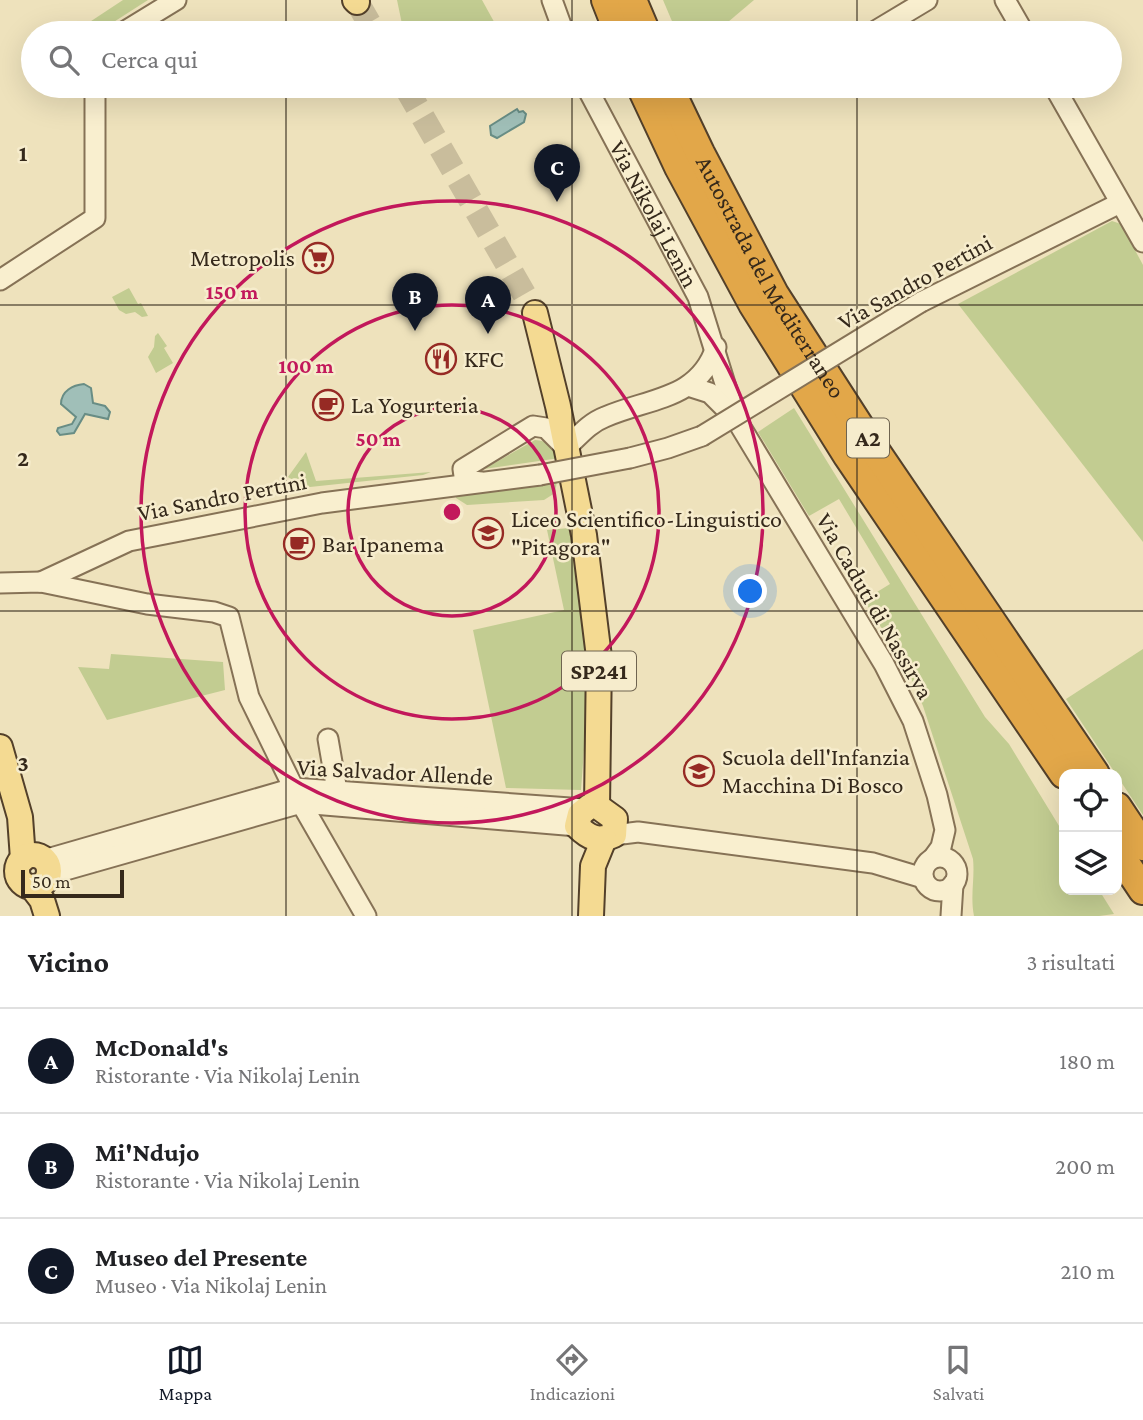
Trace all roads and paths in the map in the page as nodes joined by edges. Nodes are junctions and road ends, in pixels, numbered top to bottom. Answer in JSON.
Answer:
{"nodes":[{"id":1,"x":176,"y":0,"type":"edge"},
{"id":2,"x":552,"y":0,"type":"edge"},
{"id":3,"x":606,"y":0,"type":"edge"},
{"id":4,"x":632,"y":0,"type":"edge"},
{"id":5,"x":927,"y":0,"type":"edge"},
{"id":6,"x":1005,"y":0,"type":"edge"},
{"id":7,"x":142,"y":21,"type":"edge"},
{"id":8,"x":560,"y":21,"type":"edge"},
{"id":9,"x":615,"y":21,"type":"edge"},
{"id":10,"x":641,"y":21,"type":"edge"},
{"id":11,"x":892,"y":21,"type":"edge"},
{"id":12,"x":1017,"y":21,"type":"edge"},
{"id":13,"x":95,"y":98,"type":"edge"},
{"id":14,"x":592,"y":98,"type":"edge"},
{"id":15,"x":647,"y":98,"type":"edge"},
{"id":16,"x":674,"y":98,"type":"edge"},
{"id":17,"x":1061,"y":98,"type":"edge"},
{"id":18,"x":1120,"y":203,"type":"junction"},
{"id":19,"x":1143,"y":242,"type":"edge"},
{"id":20,"x":0,"y":280,"type":"edge"},
{"id":21,"x":535,"y":313,"type":"tunnel mouth"},
{"id":22,"x":716,"y":347,"type":"junction"},
{"id":23,"x":688,"y":386,"type":"junction"},
{"id":24,"x":736,"y":419,"type":"junction"},
{"id":25,"x":566,"y":448,"type":"junction"},
{"id":26,"x":467,"y":465,"type":"junction"},
{"id":27,"x":481,"y":482,"type":"junction"},
{"id":28,"x":421,"y":489,"type":"junction"},
{"id":29,"x":41,"y":582,"type":"junction"},
{"id":30,"x":0,"y":583,"type":"edge"},
{"id":31,"x":328,"y":739,"type":"dead end"},
{"id":32,"x":0,"y":747,"type":"edge"},
{"id":33,"x":1062,"y":769,"type":"edge"},
{"id":34,"x":1092,"y":769,"type":"edge"},
{"id":35,"x":337,"y":791,"type":"junction"},
{"id":36,"x":297,"y":795,"type":"junction"},
{"id":37,"x":1122,"y":814,"type":"edge"},
{"id":38,"x":604,"y":824,"type":"junction"},
{"id":39,"x":946,"y":830,"type":"junction"},
{"id":40,"x":1143,"y":846,"type":"edge"},
{"id":41,"x":1122,"y":858,"type":"edge"},
{"id":42,"x":953,"y":863,"type":"junction"},
{"id":43,"x":930,"y":872,"type":"junction"},
{"id":44,"x":23,"y":874,"type":"edge"},
{"id":45,"x":953,"y":884,"type":"junction"},
{"id":46,"x":1143,"y":890,"type":"edge"},
{"id":47,"x":47,"y":916,"type":"edge"},
{"id":48,"x":366,"y":916,"type":"edge"},
{"id":49,"x":592,"y":916,"type":"edge"},
{"id":50,"x":949,"y":916,"type":"edge"}],
"edges":[{"from":1,"to":7,"type":"street"},
{"from":2,"to":8,"type":"street"},
{"from":3,"to":9,"type":"highway"},
{"from":4,"to":10,"type":"highway"},
{"from":5,"to":11,"type":"street"},
{"from":6,"to":12,"type":"street"},
{"from":13,"to":20,"type":"street"},
{"from":14,"to":22,"type":"street","name":"Via Nikolaj Lenin"},
{"from":15,"to":33,"type":"highway","name":"Autostrada del Mediterraneo","number":"A2"},
{"from":16,"to":34,"type":"highway","name":"Autostrada del Mediterraneo","number":"A2"},
{"from":17,"to":18,"type":"street"},
{"from":18,"to":19,"type":"street"},
{"from":18,"to":27,"type":"street","name":"Via Sandro Pertini","bridge":true},
{"from":21,"to":25,"type":"main road","number":"SP241"},
{"from":22,"to":23,"type":"street"},
{"from":22,"to":24,"type":"street","name":"Via Caduti di Nassirya"},
{"from":23,"to":24,"type":"street","name":"Via Caduti di Nassirya"},
{"from":23,"to":25,"type":"street"},
{"from":24,"to":39,"type":"street","name":"Via Caduti di Nassirya"},
{"from":25,"to":26,"type":"street","name":"Via Sandro Pertini"},
{"from":25,"to":38,"type":"main road","number":"SP241"},
{"from":26,"to":27,"type":"street"},
{"from":26,"to":28,"type":"street","name":"Via Sandro Pertini"},
{"from":27,"to":28,"type":"street","name":"Via Sandro Pertini"},
{"from":28,"to":29,"type":"street","name":"Via Sandro Pertini"},
{"from":29,"to":30,"type":"street"},
{"from":29,"to":36,"type":"street"},
{"from":31,"to":35,"type":"street"},
{"from":32,"to":44,"type":"main road"},
{"from":35,"to":36,"type":"street","name":"Via Salvador Allende"},
{"from":35,"to":38,"type":"street","name":"Via Salvador Allende"},
{"from":36,"to":38,"type":"street","name":"Via Salvador Allende"},
{"from":36,"to":44,"type":"street","name":"Via Salvador Allende"},
{"from":36,"to":48,"type":"street"},
{"from":37,"to":40,"type":"highway"},
{"from":38,"to":43,"type":"street"},
{"from":38,"to":49,"type":"main road","number":"SP241"},
{"from":39,"to":42,"type":"street","name":"Via Caduti di Nassirya"},
{"from":39,"to":43,"type":"street"},
{"from":41,"to":46,"type":"highway"},
{"from":42,"to":43,"type":"street"},
{"from":42,"to":45,"type":"street","name":"Via Caduti di Nassirya"},
{"from":43,"to":45,"type":"street"},
{"from":43,"to":50,"type":"street"},
{"from":44,"to":47,"type":"main road"},
{"from":45,"to":50,"type":"street","name":"Via Caduti di Nassirya"}]}
